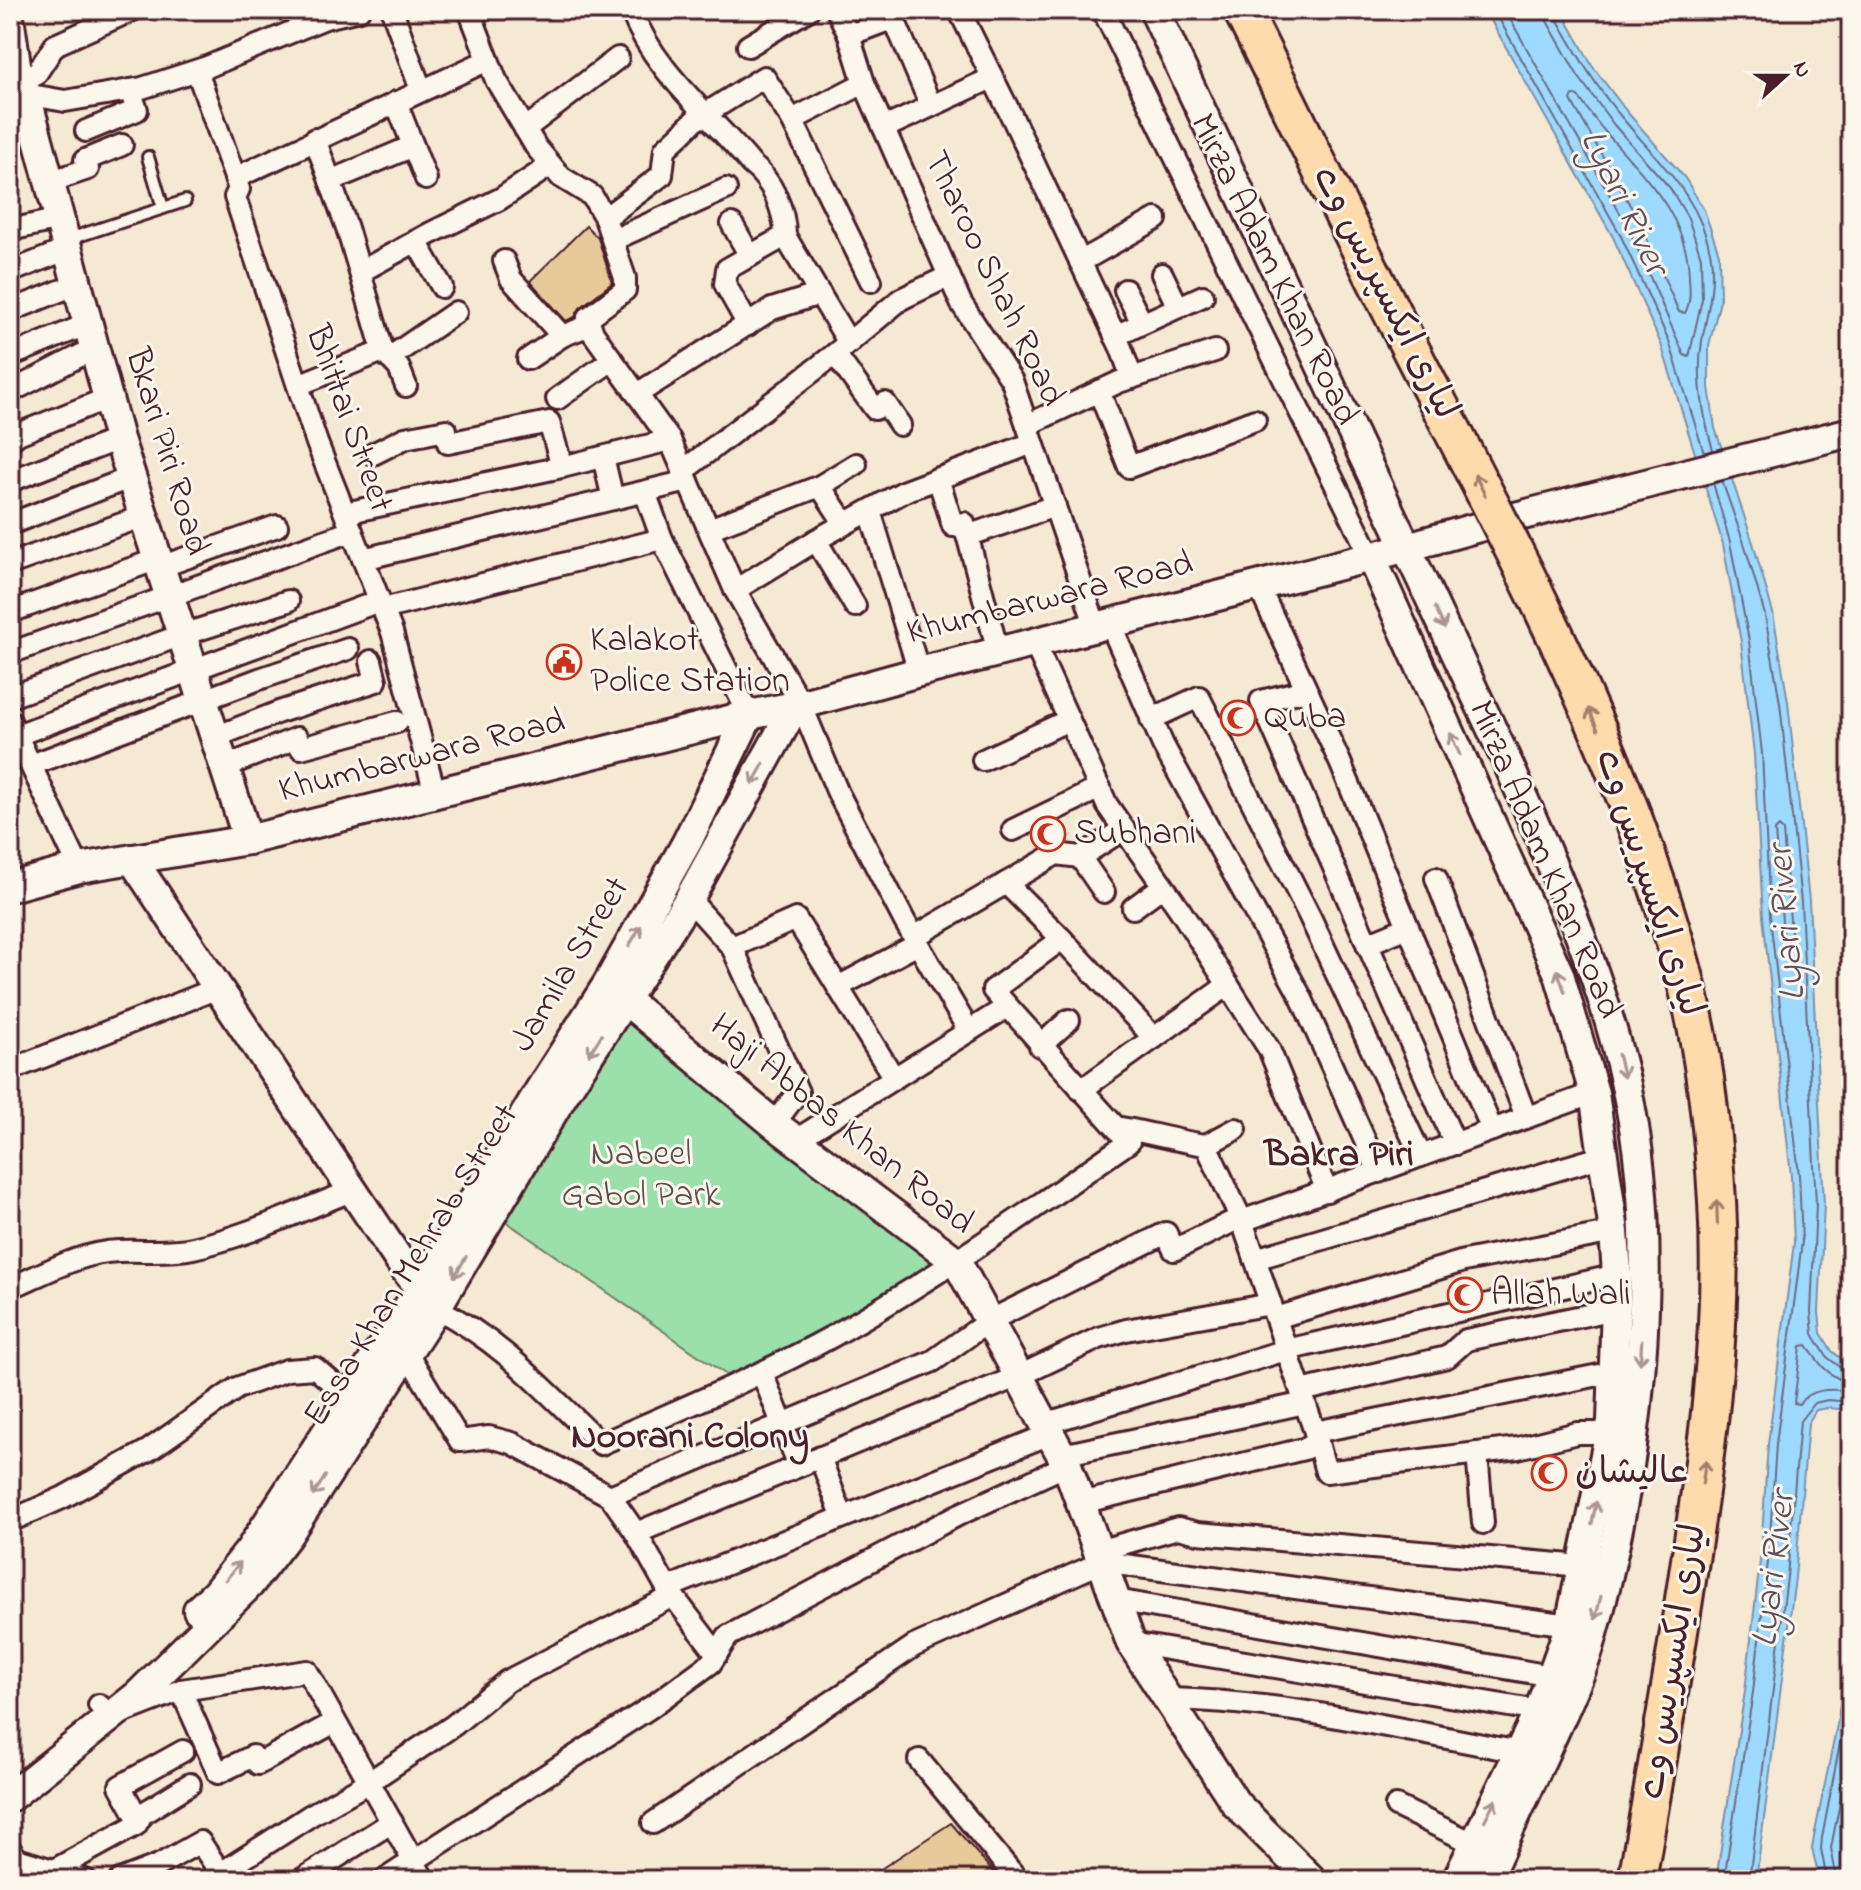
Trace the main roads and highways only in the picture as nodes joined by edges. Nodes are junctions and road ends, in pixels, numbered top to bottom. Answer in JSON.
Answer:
{"nodes":[{"id":1,"x":1154,"y":10,"type":"edge"},
{"id":2,"x":1242,"y":10,"type":"edge"},
{"id":3,"x":19,"y":89,"type":"edge"},
{"id":4,"x":1851,"y":432,"type":"edge"},
{"id":5,"x":1408,"y":547,"type":"junction"},
{"id":6,"x":1371,"y":557,"type":"junction"},
{"id":7,"x":798,"y":705,"type":"junction"},
{"id":8,"x":749,"y":715,"type":"junction"},
{"id":9,"x":248,"y":840,"type":"junction"},
{"id":10,"x":132,"y":859,"type":"junction"},
{"id":11,"x":10,"y":887,"type":"edge"},
{"id":12,"x":616,"y":992,"type":"junction"},
{"id":13,"x":428,"y":1299,"type":"junction"},
{"id":14,"x":400,"y":1340,"type":"junction"},
{"id":15,"x":106,"y":1711,"type":"junction"},
{"id":16,"x":10,"y":1773,"type":"edge"},
{"id":17,"x":10,"y":1797,"type":"edge"},
{"id":18,"x":1312,"y":1880,"type":"edge"},
{"id":19,"x":1457,"y":1880,"type":"edge"},
{"id":20,"x":1486,"y":1880,"type":"edge"},
{"id":21,"x":1637,"y":1880,"type":"edge"}],
"edges":[{"from":1,"to":5,"type":"main road","name":"Mirza Adam Khan Road"},
{"from":21,"to":2,"type":"highway","name":"لیاری ایکسپریس وے","one_way":true,"bridge":true},
{"from":3,"to":9,"type":"main road","name":"Bkari Piri Road"},
{"from":4,"to":5,"type":"main road","name":"Khumbarwara Road"},
{"from":5,"to":6,"type":"main road","name":"Khumbarwara Road"},
{"from":5,"to":20,"type":"main road","name":"Mirza Adam Khan Road","one_way":true},
{"from":6,"to":7,"type":"main road","name":"Khumbarwara Road"},
{"from":19,"to":6,"type":"main road","name":"Mirza Adam Khan Road","one_way":true},
{"from":7,"to":8,"type":"main road","name":"Khumbarwara Road"},
{"from":7,"to":12,"type":"main road","name":"Essa Khan Mehrab Street","one_way":true},
{"from":8,"to":9,"type":"main road","name":"Khumbarwara Road"},
{"from":12,"to":8,"type":"main road","name":"Jamila Street","one_way":true},
{"from":9,"to":10,"type":"main road","name":"Khumbarwara Road"},
{"from":10,"to":11,"type":"main road","name":"Khumbarwara Road"},
{"from":10,"to":13,"type":"main road"},
{"from":12,"to":13,"type":"main road","name":"Essa Khan Mehrab Street"},
{"from":12,"to":18,"type":"main road","name":"Haji Abbas Khan Road"},
{"from":13,"to":14,"type":"main road","name":"Essa Khan Mehrab Street"},
{"from":15,"to":14,"type":"main road","name":"Essa Khan Mehrab Street","one_way":true},
{"from":14,"to":15,"type":"main road","name":"Essa Khan Mehrab Street","one_way":true},
{"from":15,"to":16,"type":"main road","name":"Essa Khan Mehrab Street"},
{"from":15,"to":17,"type":"main road","name":"Essa Khan Mehrab Street"}]}
